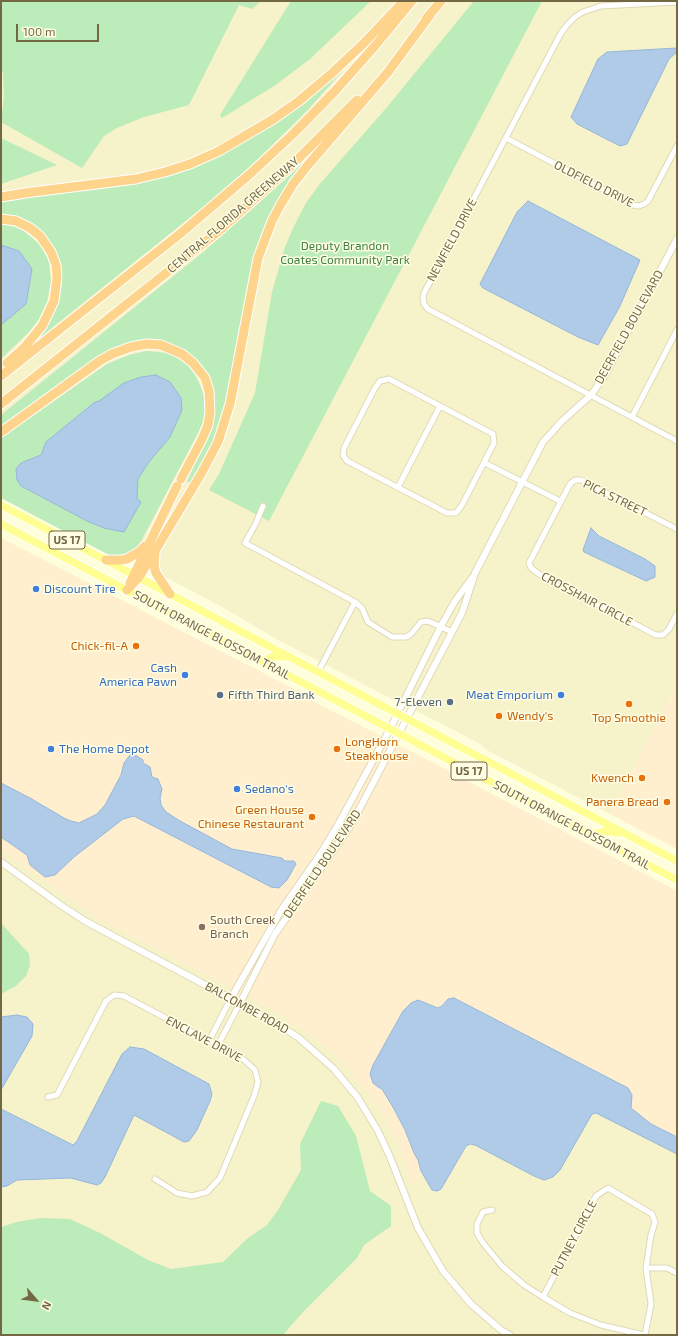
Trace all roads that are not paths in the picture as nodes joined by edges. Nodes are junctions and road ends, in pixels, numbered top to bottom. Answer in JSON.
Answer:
{"nodes":[{"id":1,"x":404,"y":1,"type":"edge"},
{"id":2,"x":412,"y":1,"type":"edge"},
{"id":3,"x":441,"y":1,"type":"edge"},
{"id":4,"x":677,"y":2,"type":"edge"},
{"id":5,"x":430,"y":15,"type":"junction"},
{"id":6,"x":506,"y":138,"type":"junction"},
{"id":7,"x":677,"y":146,"type":"edge"},
{"id":8,"x":1,"y":197,"type":"edge"},
{"id":9,"x":1,"y":219,"type":"edge"},
{"id":10,"x":677,"y":239,"type":"edge"},
{"id":11,"x":677,"y":330,"type":"edge"},
{"id":12,"x":1,"y":369,"type":"edge"},
{"id":13,"x":1,"y":376,"type":"edge"},
{"id":14,"x":591,"y":395,"type":"junction"},
{"id":15,"x":1,"y":404,"type":"edge"},
{"id":16,"x":440,"y":406,"type":"junction"},
{"id":17,"x":632,"y":417,"type":"junction"},
{"id":18,"x":1,"y":432,"type":"edge"},
{"id":19,"x":677,"y":441,"type":"edge"},
{"id":20,"x":484,"y":463,"type":"junction"},
{"id":21,"x":522,"y":482,"type":"junction"},
{"id":22,"x":398,"y":487,"type":"junction"},
{"id":23,"x":560,"y":501,"type":"junction"},
{"id":24,"x":1,"y":505,"type":"edge"},
{"id":25,"x":263,"y":506,"type":"dead end"},
{"id":26,"x":1,"y":524,"type":"edge"},
{"id":27,"x":677,"y":529,"type":"edge"},
{"id":28,"x":150,"y":540,"type":"junction"},
{"id":29,"x":155,"y":551,"type":"junction"},
{"id":30,"x":106,"y":560,"type":"junction"},
{"id":31,"x":475,"y":573,"type":"junction"},
{"id":32,"x":136,"y":576,"type":"junction"},
{"id":33,"x":127,"y":590,"type":"junction"},
{"id":34,"x":170,"y":594,"type":"junction"},
{"id":35,"x":355,"y":602,"type":"junction"},
{"id":36,"x":677,"y":614,"type":"edge"},
{"id":37,"x":441,"y":626,"type":"junction"},
{"id":38,"x":452,"y":632,"type":"junction"},
{"id":39,"x":290,"y":657,"type":"junction"},
{"id":40,"x":262,"y":661,"type":"junction"},
{"id":41,"x":318,"y":672,"type":"junction"},
{"id":42,"x":397,"y":714,"type":"junction"},
{"id":43,"x":406,"y":718,"type":"junction"},
{"id":44,"x":390,"y":729,"type":"junction"},
{"id":45,"x":399,"y":734,"type":"junction"},
{"id":46,"x":339,"y":823,"type":"junction"},
{"id":47,"x":349,"y":828,"type":"junction"},
{"id":48,"x":625,"y":834,"type":"junction"},
{"id":49,"x":591,"y":835,"type":"junction"},
{"id":50,"x":677,"y":861,"type":"edge"},
{"id":51,"x":1,"y":862,"type":"edge"},
{"id":52,"x":677,"y":880,"type":"edge"},
{"id":53,"x":231,"y":998,"type":"junction"},
{"id":54,"x":240,"y":1003,"type":"junction"},
{"id":55,"x":210,"y":1041,"type":"junction"},
{"id":56,"x":218,"y":1045,"type":"junction"},
{"id":57,"x":48,"y":1097,"type":"dead end"},
{"id":58,"x":155,"y":1179,"type":"dead end"},
{"id":59,"x":492,"y":1210,"type":"dead end"},
{"id":60,"x":646,"y":1268,"type":"junction"},
{"id":61,"x":677,"y":1273,"type":"edge"},
{"id":62,"x":543,"y":1297,"type":"junction"},
{"id":63,"x":510,"y":1335,"type":"edge"},
{"id":64,"x":645,"y":1335,"type":"edge"}],
"edges":[{"from":1,"to":8,"type":"highway"},
{"from":2,"to":13,"type":"highway","name":"CENTRAL FLORIDA GREENEWAY"},
{"from":3,"to":5,"type":"highway","name":"CENTRAL FLORIDA GREENEWAY"},
{"from":4,"to":6,"type":"street","name":"NEWFIELD DRIVE"},
{"from":5,"to":15,"type":"highway","name":"CENTRAL FLORIDA GREENEWAY"},
{"from":5,"to":29,"type":"highway"},
{"from":6,"to":7,"type":"street","name":"OLDFIELD DRIVE"},
{"from":6,"to":14,"type":"street","name":"NEWFIELD DRIVE"},
{"from":9,"to":12,"type":"highway"},
{"from":10,"to":14,"type":"street","name":"DEERFIELD BOULEVARD"},
{"from":11,"to":17,"type":"street"},
{"from":14,"to":17,"type":"street","name":"NEWFIELD DRIVE"},
{"from":14,"to":21,"type":"street","name":"DEERFIELD BOULEVARD"},
{"from":16,"to":20,"type":"street"},
{"from":16,"to":22,"type":"street"},
{"from":16,"to":22,"type":"street"},
{"from":17,"to":19,"type":"street","name":"NEWFIELD DRIVE"},
{"from":18,"to":28,"type":"highway"},
{"from":20,"to":21,"type":"street"},
{"from":20,"to":22,"type":"street"},
{"from":21,"to":23,"type":"street"},
{"from":21,"to":31,"type":"street","name":"DEERFIELD BOULEVARD"},
{"from":23,"to":27,"type":"street","name":"PICA STREET"},
{"from":23,"to":36,"type":"street","name":"CROSSHAIR CIRCLE"},
{"from":24,"to":30,"type":"main road","name":"SOUTH ORANGE BLOSSOM TRAIL","number":"US 17"},
{"from":25,"to":35,"type":"street"},
{"from":26,"to":33,"type":"main road","name":"SOUTH ORANGE BLOSSOM TRAIL","number":"US 17"},
{"from":28,"to":30,"type":"highway"},
{"from":28,"to":32,"type":"highway"},
{"from":29,"to":32,"type":"highway"},
{"from":29,"to":34,"type":"highway"},
{"from":30,"to":32,"type":"main road","name":"SOUTH ORANGE BLOSSOM TRAIL","number":"US 17"},
{"from":31,"to":37,"type":"street","name":"DEERFIELD BOULEVARD"},
{"from":31,"to":38,"type":"street","name":"DEERFIELD BOULEVARD"},
{"from":32,"to":33,"type":"highway"},
{"from":32,"to":34,"type":"main road","name":"SOUTH ORANGE BLOSSOM TRAIL","number":"US 17"},
{"from":33,"to":40,"type":"main road","name":"SOUTH ORANGE BLOSSOM TRAIL","number":"US 17"},
{"from":34,"to":39,"type":"main road","name":"SOUTH ORANGE BLOSSOM TRAIL","number":"US 17"},
{"from":35,"to":37,"type":"street"},
{"from":35,"to":41,"type":"street"},
{"from":37,"to":38,"type":"street"},
{"from":37,"to":42,"type":"street","name":"DEERFIELD BOULEVARD"},
{"from":38,"to":43,"type":"street","name":"DEERFIELD BOULEVARD"},
{"from":39,"to":40,"type":"main road"},
{"from":39,"to":41,"type":"main road","name":"SOUTH ORANGE BLOSSOM TRAIL","number":"US 17"},
{"from":40,"to":44,"type":"main road","name":"SOUTH ORANGE BLOSSOM TRAIL","number":"US 17"},
{"from":41,"to":42,"type":"main road","name":"SOUTH ORANGE BLOSSOM TRAIL","number":"US 17"},
{"from":42,"to":43,"type":"main road","name":"SOUTH ORANGE BLOSSOM TRAIL","number":"US 17"},
{"from":42,"to":44,"type":"street","name":"DEERFIELD BOULEVARD"},
{"from":43,"to":45,"type":"street","name":"DEERFIELD BOULEVARD"},
{"from":43,"to":48,"type":"main road","name":"SOUTH ORANGE BLOSSOM TRAIL","number":"US 17"},
{"from":44,"to":45,"type":"main road","name":"SOUTH ORANGE BLOSSOM TRAIL","number":"US 17"},
{"from":44,"to":46,"type":"street","name":"DEERFIELD BOULEVARD"},
{"from":45,"to":47,"type":"street","name":"DEERFIELD BOULEVARD"},
{"from":45,"to":49,"type":"main road","name":"SOUTH ORANGE BLOSSOM TRAIL","number":"US 17"},
{"from":46,"to":47,"type":"street"},
{"from":46,"to":53,"type":"street","name":"DEERFIELD BOULEVARD"},
{"from":47,"to":54,"type":"street","name":"DEERFIELD BOULEVARD"},
{"from":48,"to":49,"type":"main road"},
{"from":48,"to":50,"type":"main road","name":"SOUTH ORANGE BLOSSOM TRAIL","number":"US 17"},
{"from":49,"to":52,"type":"main road","name":"SOUTH ORANGE BLOSSOM TRAIL","number":"US 17"},
{"from":51,"to":53,"type":"street","name":"BALCOMBE ROAD"},
{"from":53,"to":54,"type":"street","name":"BALCOMBE ROAD"},
{"from":53,"to":55,"type":"street"},
{"from":54,"to":56,"type":"street"},
{"from":54,"to":63,"type":"street","name":"BALCOMBE ROAD"},
{"from":55,"to":56,"type":"street","name":"ENCLAVE DRIVE"},
{"from":55,"to":57,"type":"street","name":"ENCLAVE DRIVE"},
{"from":56,"to":58,"type":"street","name":"ENCLAVE DRIVE"},
{"from":59,"to":62,"type":"street"},
{"from":60,"to":61,"type":"street"},
{"from":60,"to":62,"type":"street","name":"PUTNEY CIRCLE"},
{"from":60,"to":64,"type":"street","name":"PUTNEY CIRCLE"},
{"from":62,"to":64,"type":"street"}]}
